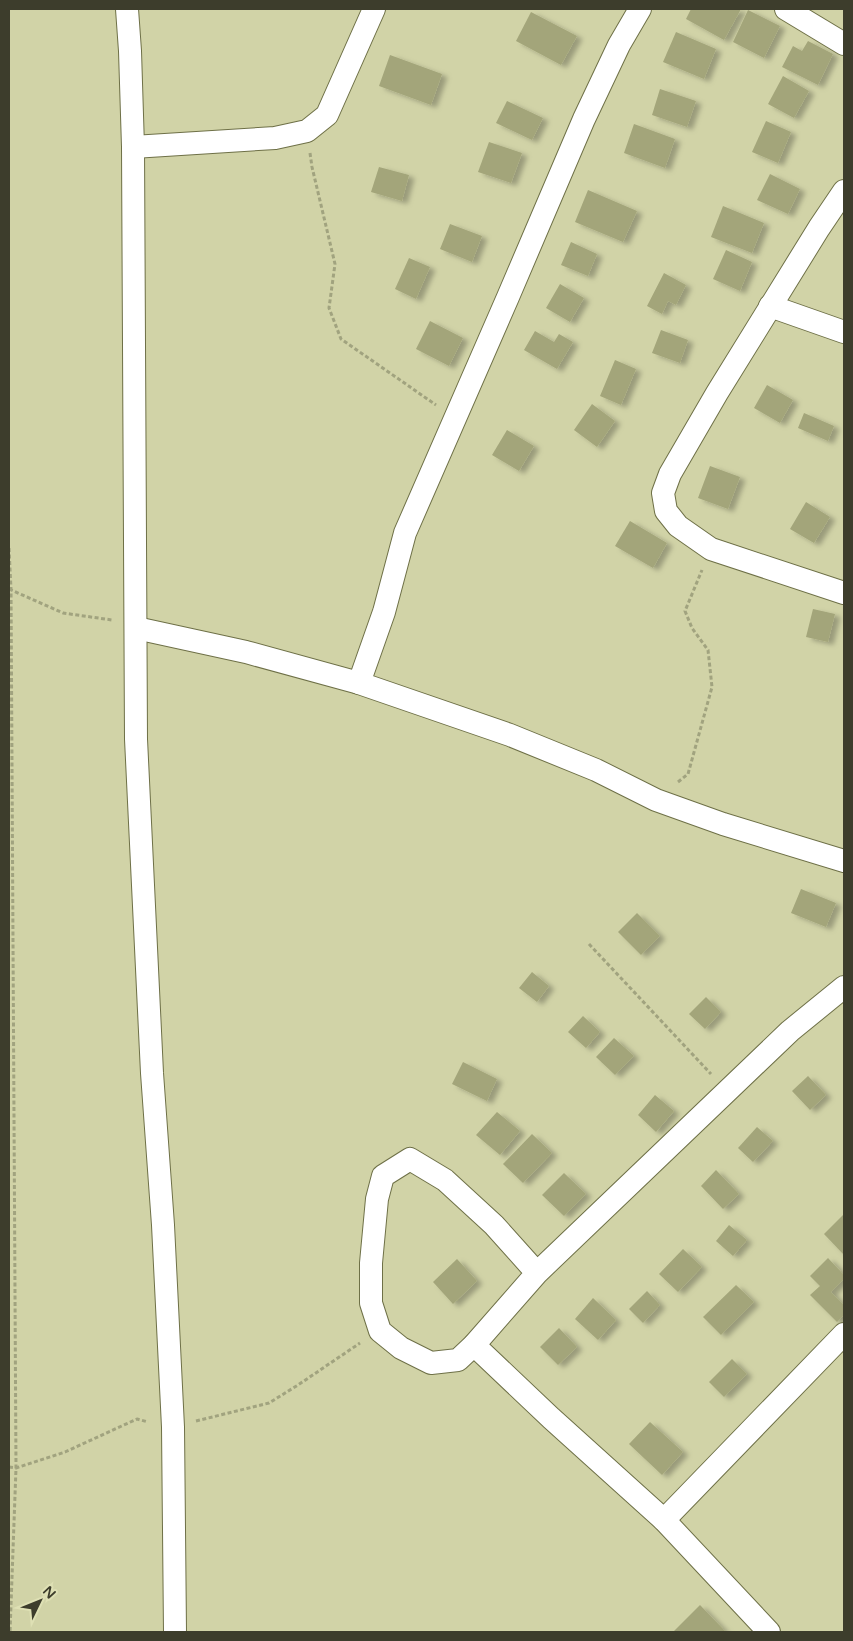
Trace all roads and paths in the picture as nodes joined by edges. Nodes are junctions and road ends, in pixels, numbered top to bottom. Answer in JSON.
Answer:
{"nodes":[{"id":1,"x":127,"y":9,"type":"edge"},
{"id":2,"x":374,"y":9,"type":"edge"},
{"id":3,"x":640,"y":9,"type":"edge"},
{"id":4,"x":786,"y":9,"type":"edge"},
{"id":5,"x":844,"y":44,"type":"edge"},
{"id":6,"x":307,"y":130,"type":"junction"},
{"id":7,"x":133,"y":147,"type":"junction"},
{"id":8,"x":844,"y":191,"type":"edge"},
{"id":9,"x":770,"y":306,"type":"junction"},
{"id":10,"x":844,"y":332,"type":"edge"},
{"id":11,"x":455,"y":418,"type":"junction"},
{"id":12,"x":9,"y":548,"type":"edge"},
{"id":13,"x":711,"y":549,"type":"junction"},
{"id":14,"x":10,"y":589,"type":"edge"},
{"id":15,"x":844,"y":593,"type":"edge"},
{"id":16,"x":136,"y":628,"type":"junction"},
{"id":17,"x":359,"y":683,"type":"junction"},
{"id":18,"x":656,"y":800,"type":"junction"},
{"id":19,"x":844,"y":861,"type":"edge"},
{"id":20,"x":589,"y":944,"type":"dead end"},
{"id":21,"x":844,"y":987,"type":"edge"},
{"id":22,"x":727,"y":1090,"type":"junction"},
{"id":23,"x":538,"y":1273,"type":"junction"},
{"id":24,"x":844,"y":1334,"type":"edge"},
{"id":25,"x":474,"y":1345,"type":"junction"},
{"id":26,"x":664,"y":1520,"type":"junction"},
{"id":27,"x":764,"y":1631,"type":"edge"},
{"id":28,"x":10,"y":1632,"type":"edge"},
{"id":29,"x":176,"y":1632,"type":"edge"}],
"edges":[{"from":1,"to":7,"type":"street"},
{"from":2,"to":6,"type":"street"},
{"from":3,"to":11,"type":"street"},
{"from":4,"to":5,"type":"street"},
{"from":6,"to":7,"type":"street"},
{"from":6,"to":11,"type":"path"},
{"from":7,"to":16,"type":"street"},
{"from":8,"to":9,"type":"street"},
{"from":9,"to":10,"type":"street"},
{"from":9,"to":13,"type":"street"},
{"from":11,"to":17,"type":"street"},
{"from":12,"to":14,"type":"path"},
{"from":13,"to":15,"type":"street"},
{"from":13,"to":18,"type":"path"},
{"from":14,"to":16,"type":"path"},
{"from":14,"to":28,"type":"path"},
{"from":16,"to":17,"type":"street"},
{"from":16,"to":29,"type":"street"},
{"from":17,"to":18,"type":"street"},
{"from":18,"to":19,"type":"street"},
{"from":20,"to":22,"type":"path"},
{"from":21,"to":22,"type":"street"},
{"from":22,"to":23,"type":"street"},
{"from":23,"to":25,"type":"street"},
{"from":23,"to":25,"type":"street"},
{"from":24,"to":26,"type":"street"},
{"from":25,"to":26,"type":"street"},
{"from":26,"to":27,"type":"street"}]}
